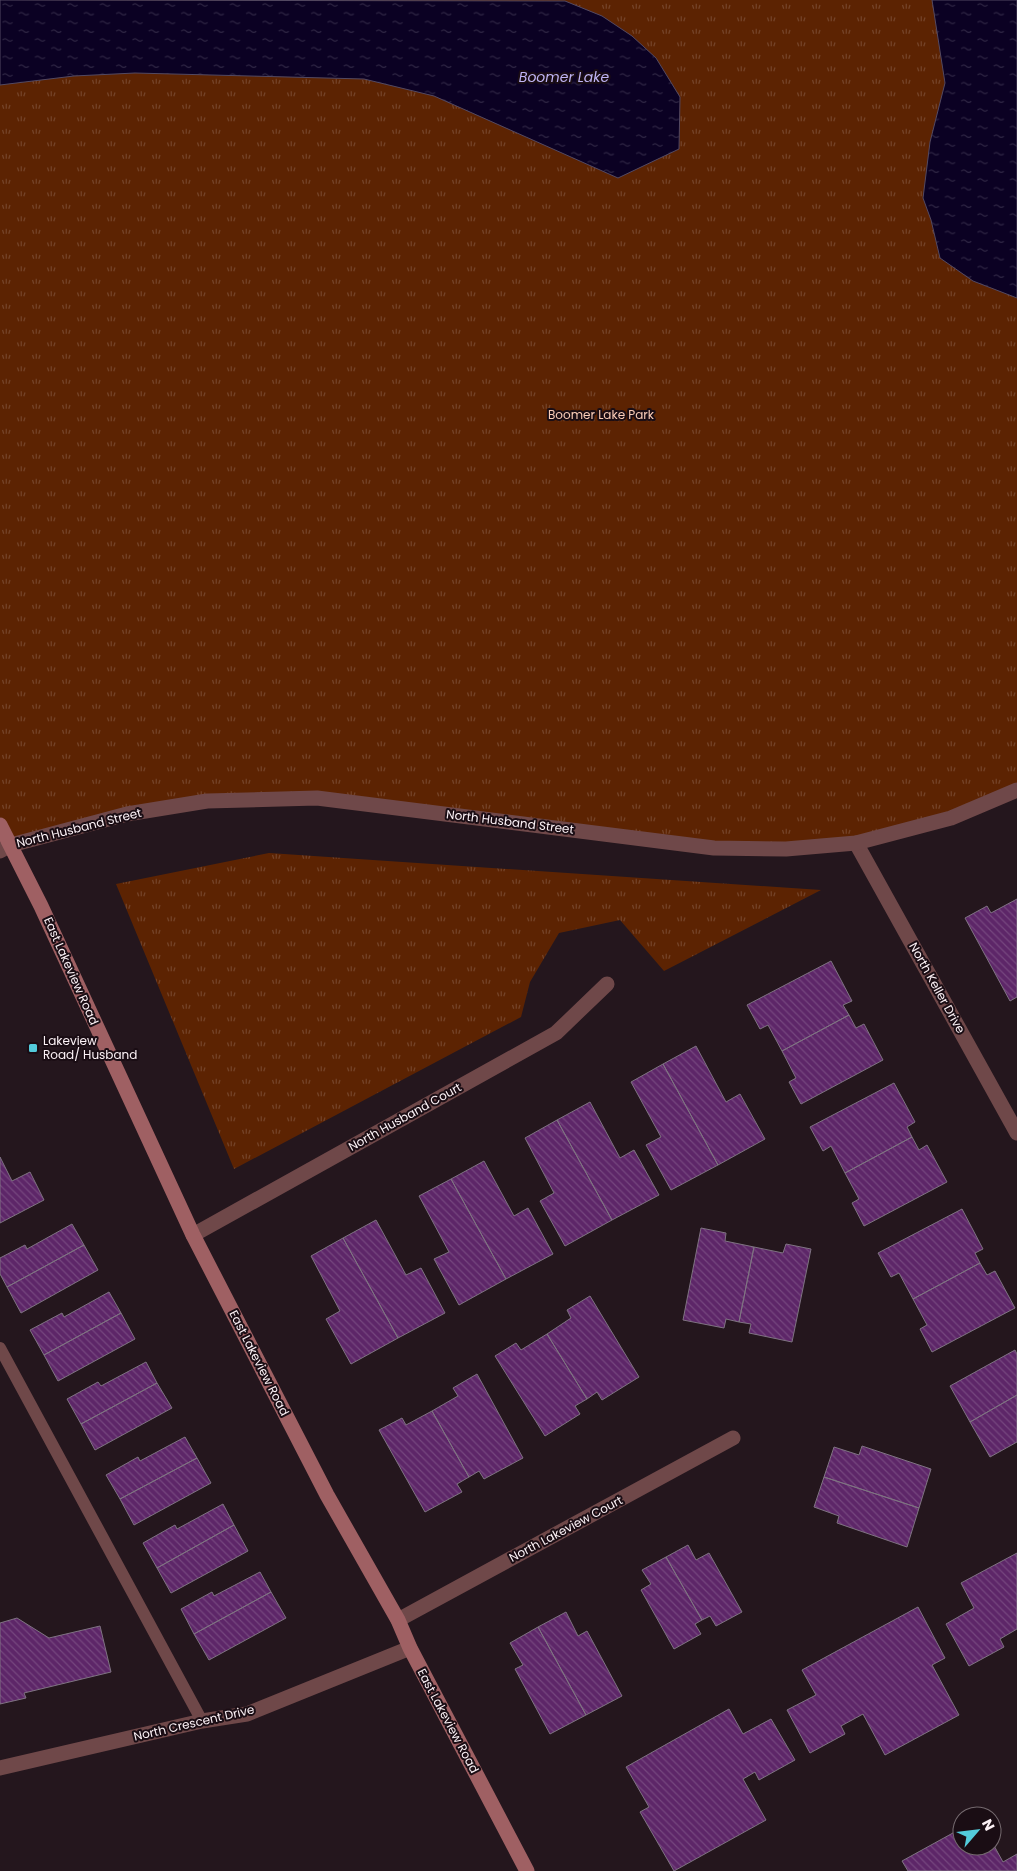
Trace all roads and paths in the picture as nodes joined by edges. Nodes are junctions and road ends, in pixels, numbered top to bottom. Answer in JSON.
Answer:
{"nodes":[{"id":1,"x":1017,"y":790,"type":"edge"},
{"id":2,"x":0,"y":825,"type":"edge"},
{"id":3,"x":856,"y":843,"type":"junction"},
{"id":4,"x":6,"y":848,"type":"edge"},
{"id":5,"x":607,"y":984,"type":"dead end"},
{"id":6,"x":1015,"y":1126,"type":"edge"},
{"id":7,"x":192,"y":1235,"type":"junction"},
{"id":8,"x":0,"y":1348,"type":"edge"},
{"id":9,"x":733,"y":1438,"type":"dead end"},
{"id":10,"x":398,"y":1620,"type":"junction"},
{"id":11,"x":410,"y":1648,"type":"junction"},
{"id":12,"x":202,"y":1721,"type":"junction"},
{"id":13,"x":0,"y":1768,"type":"edge"},
{"id":14,"x":526,"y":1871,"type":"edge"}],
"edges":[{"from":1,"to":3,"type":"street","name":"North Husband Street"},
{"from":2,"to":4,"type":"main road","name":"East Lakeview Road"},
{"from":3,"to":4,"type":"street","name":"North Husband Street"},
{"from":3,"to":6,"type":"street","name":"North Keller Drive"},
{"from":4,"to":7,"type":"main road","name":"East Lakeview Road"},
{"from":5,"to":7,"type":"street","name":"North Husband Court"},
{"from":7,"to":10,"type":"main road","name":"East Lakeview Road"},
{"from":8,"to":12,"type":"lane"},
{"from":9,"to":10,"type":"street","name":"North Lakeview Court"},
{"from":10,"to":11,"type":"main road","name":"East Lakeview Road"},
{"from":11,"to":12,"type":"street","name":"North Crescent Drive"},
{"from":11,"to":14,"type":"main road","name":"East Lakeview Road"},
{"from":12,"to":13,"type":"street","name":"North Crescent Drive"}]}
